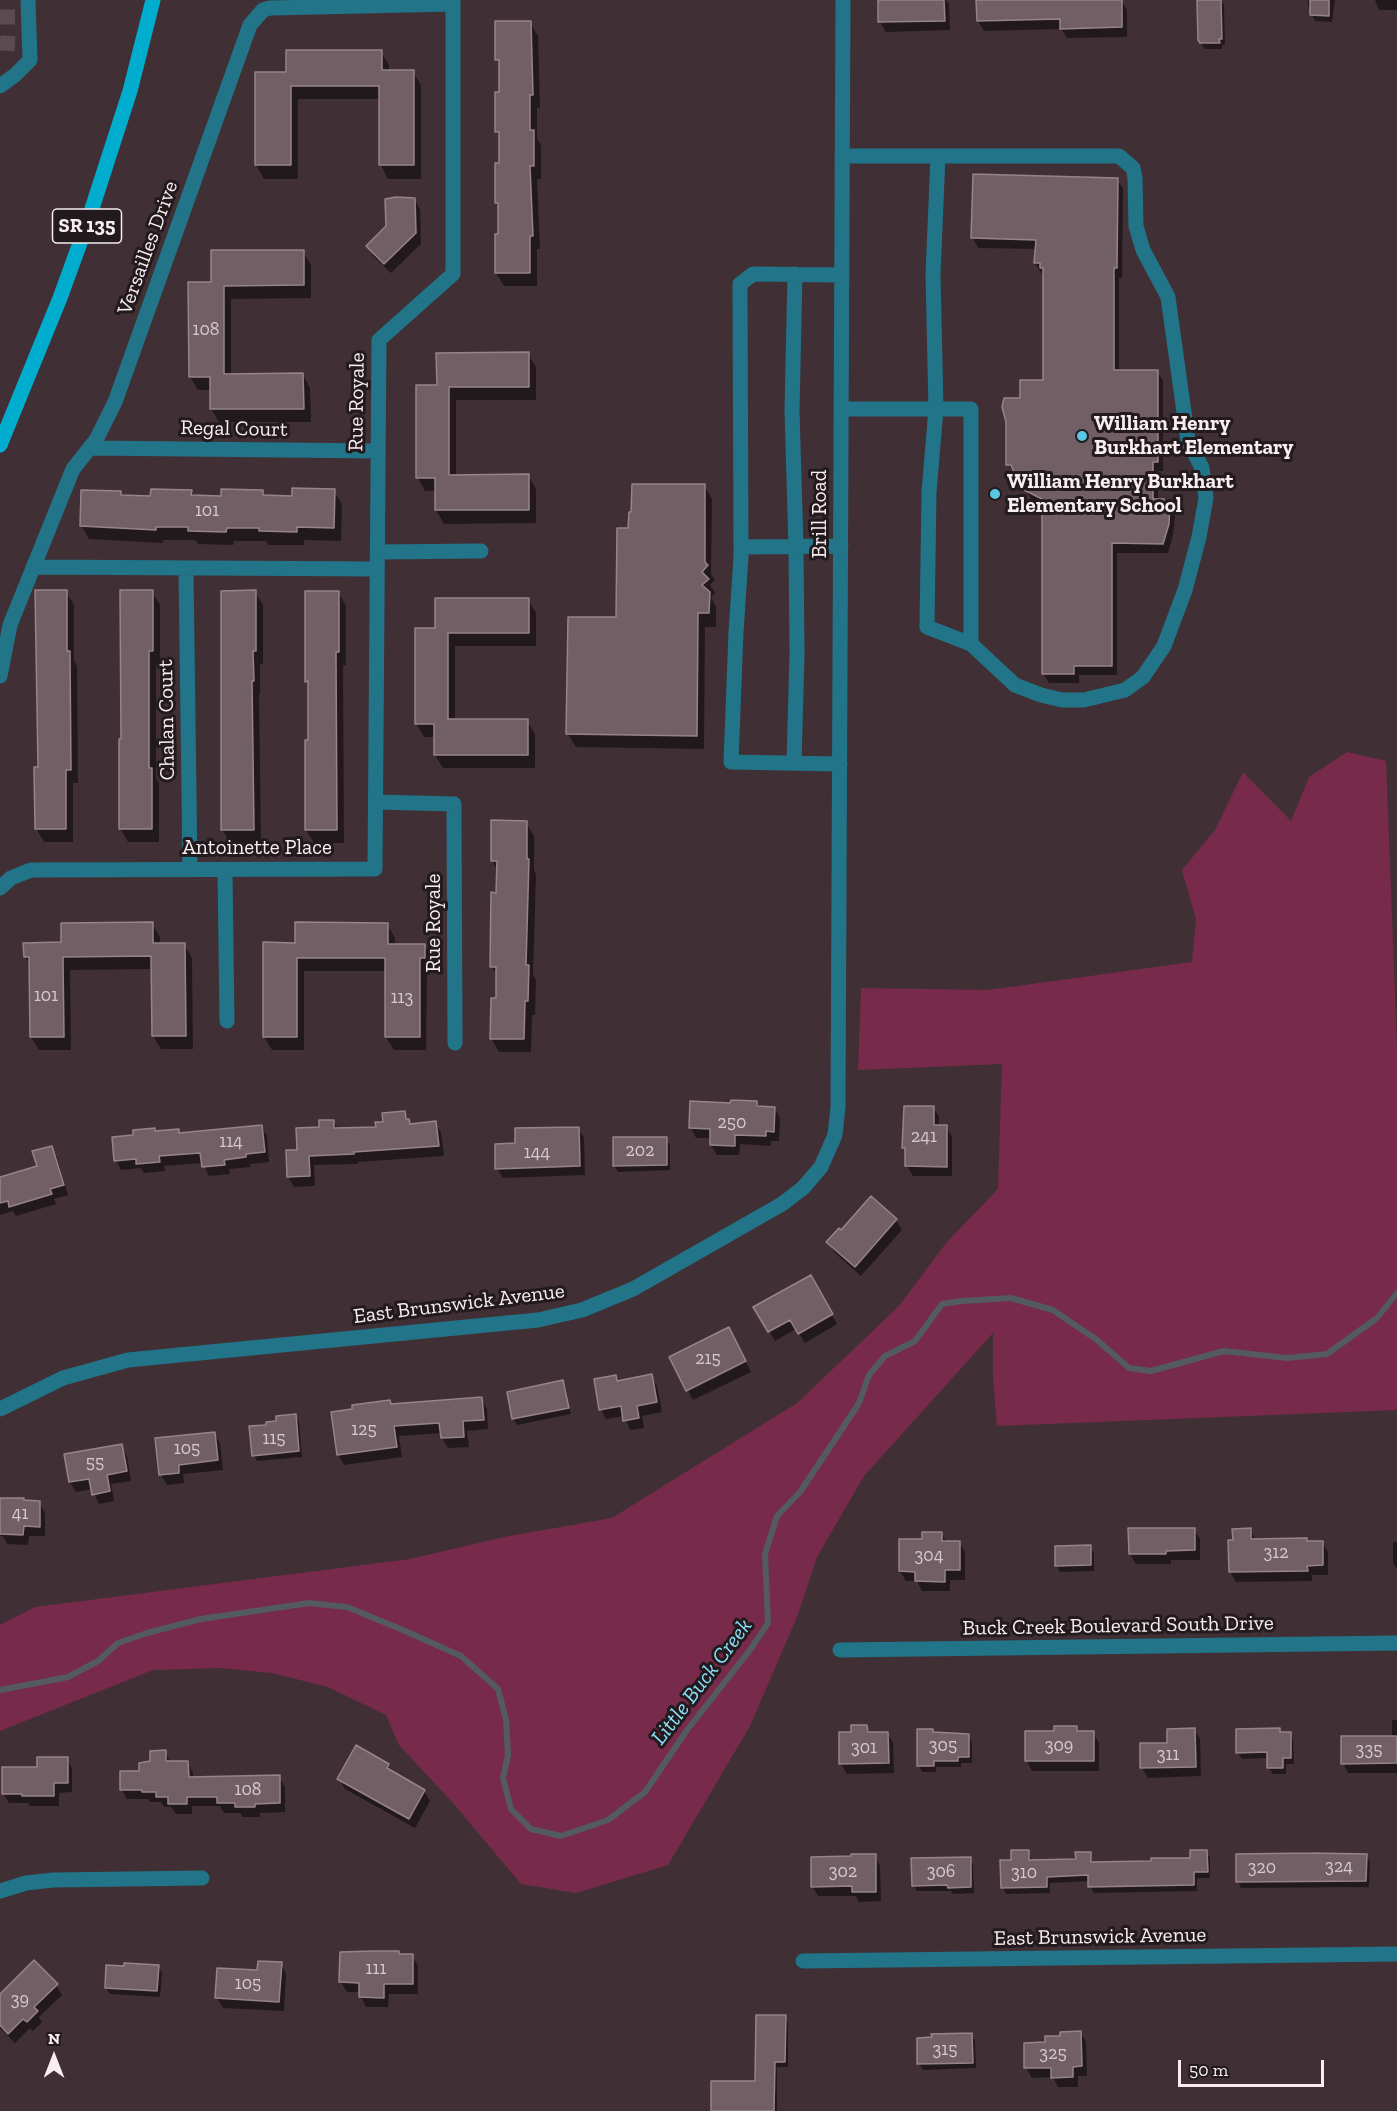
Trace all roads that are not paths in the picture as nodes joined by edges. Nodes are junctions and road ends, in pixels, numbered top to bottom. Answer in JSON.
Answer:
{"nodes":[{"id":1,"x":28,"y":0,"type":"edge"},
{"id":2,"x":153,"y":0,"type":"edge"},
{"id":3,"x":843,"y":0,"type":"edge"},
{"id":4,"x":453,"y":2,"type":"edge"},
{"id":5,"x":0,"y":86,"type":"edge"},
{"id":6,"x":842,"y":156,"type":"junction"},
{"id":7,"x":938,"y":156,"type":"junction"},
{"id":8,"x":795,"y":274,"type":"junction"},
{"id":9,"x":842,"y":275,"type":"junction"},
{"id":10,"x":841,"y":409,"type":"junction"},
{"id":11,"x":936,"y":409,"type":"junction"},
{"id":12,"x":0,"y":445,"type":"edge"},
{"id":13,"x":90,"y":448,"type":"junction"},
{"id":14,"x":378,"y":451,"type":"junction"},
{"id":15,"x":841,"y":546,"type":"junction"},
{"id":16,"x":741,"y":547,"type":"junction"},
{"id":17,"x":796,"y":547,"type":"junction"},
{"id":18,"x":481,"y":551,"type":"dead end"},
{"id":19,"x":377,"y":552,"type":"junction"},
{"id":20,"x":33,"y":567,"type":"junction"},
{"id":21,"x":186,"y":569,"type":"junction"},
{"id":22,"x":377,"y":569,"type":"junction"},
{"id":23,"x":971,"y":644,"type":"junction"},
{"id":24,"x":0,"y":676,"type":"edge"},
{"id":25,"x":794,"y":763,"type":"junction"},
{"id":26,"x":840,"y":764,"type":"junction"},
{"id":27,"x":376,"y":802,"type":"junction"},
{"id":28,"x":190,"y":870,"type":"junction"},
{"id":29,"x":225,"y":870,"type":"junction"},
{"id":30,"x":0,"y":888,"type":"edge"},
{"id":31,"x":227,"y":1021,"type":"dead end"},
{"id":32,"x":838,"y":1027,"type":"joint"},
{"id":33,"x":455,"y":1043,"type":"dead end"},
{"id":34,"x":0,"y":1409,"type":"edge"},
{"id":35,"x":1397,"y":1643,"type":"edge"},
{"id":36,"x":840,"y":1650,"type":"dead end"},
{"id":37,"x":202,"y":1878,"type":"dead end"},
{"id":38,"x":0,"y":1891,"type":"edge"},
{"id":39,"x":1397,"y":1954,"type":"edge"},
{"id":40,"x":803,"y":1961,"type":"dead end"}],
"edges":[{"from":1,"to":5,"type":"street"},
{"from":2,"to":12,"type":"main road","number":"SR 135"},
{"from":3,"to":6,"type":"street","name":"Brill Road"},
{"from":4,"to":13,"type":"street","name":"Versailles Drive"},
{"from":4,"to":14,"type":"street","name":"Rue Royale"},
{"from":6,"to":7,"type":"street"},
{"from":6,"to":9,"type":"street","name":"Brill Road"},
{"from":7,"to":11,"type":"street"},
{"from":7,"to":23,"type":"street"},
{"from":8,"to":9,"type":"street"},
{"from":8,"to":16,"type":"street"},
{"from":8,"to":17,"type":"street"},
{"from":9,"to":10,"type":"street","name":"Brill Road"},
{"from":10,"to":11,"type":"street"},
{"from":10,"to":15,"type":"street","name":"Brill Road"},
{"from":11,"to":23,"type":"street"},
{"from":11,"to":23,"type":"street"},
{"from":13,"to":14,"type":"street","name":"Regal Court"},
{"from":13,"to":20,"type":"street","name":"Versailles Drive"},
{"from":14,"to":19,"type":"street","name":"Rue Royale"},
{"from":15,"to":17,"type":"street"},
{"from":15,"to":26,"type":"street","name":"Brill Road"},
{"from":16,"to":17,"type":"street"},
{"from":16,"to":25,"type":"street"},
{"from":17,"to":25,"type":"street"},
{"from":18,"to":19,"type":"street"},
{"from":19,"to":22,"type":"street","name":"Rue Royale"},
{"from":20,"to":21,"type":"street"},
{"from":20,"to":24,"type":"street","name":"Versailles Drive"},
{"from":21,"to":22,"type":"street"},
{"from":21,"to":28,"type":"street","name":"Chalan Court"},
{"from":22,"to":27,"type":"street","name":"Rue Royale"},
{"from":25,"to":26,"type":"street"},
{"from":26,"to":32,"type":"street","name":"Brill Road"},
{"from":27,"to":29,"type":"street","name":"Antoinette Place"},
{"from":27,"to":33,"type":"street","name":"Rue Royale"},
{"from":28,"to":29,"type":"street","name":"Antoinette Place"},
{"from":28,"to":30,"type":"street","name":"Antoinette Place"},
{"from":29,"to":31,"type":"street"},
{"from":32,"to":34,"type":"street","name":"East Brunswick Avenue"},
{"from":35,"to":36,"type":"street","name":"Buck Creek Boulevard South Drive"},
{"from":37,"to":38,"type":"street"},
{"from":39,"to":40,"type":"street","name":"East Brunswick Avenue"}]}
